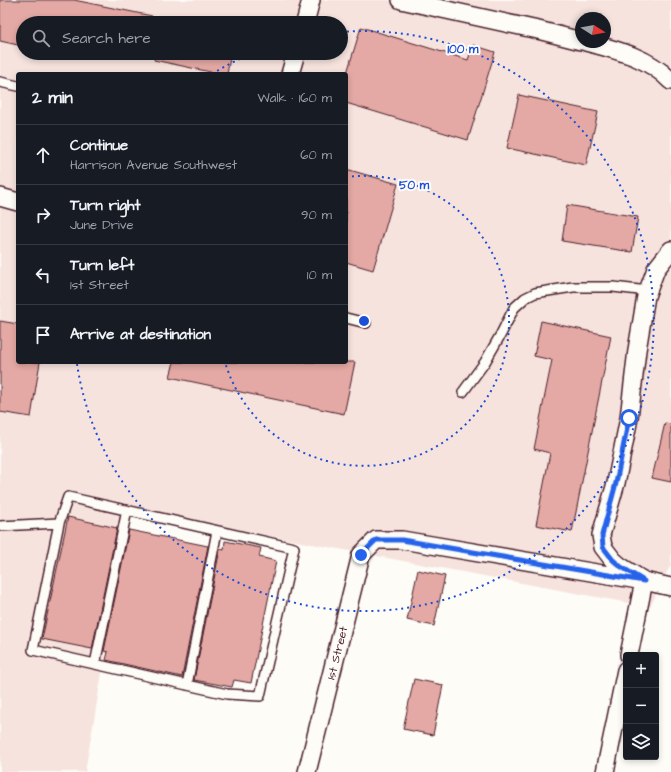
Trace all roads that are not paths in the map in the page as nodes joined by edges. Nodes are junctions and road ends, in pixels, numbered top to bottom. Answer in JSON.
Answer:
{"nodes":[{"id":1,"x":311,"y":0,"type":"edge"},
{"id":2,"x":401,"y":0,"type":"edge"},
{"id":3,"x":306,"y":16,"type":"edge"},
{"id":4,"x":575,"y":39,"type":"edge"},
{"id":5,"x":610,"y":48,"type":"edge"},
{"id":6,"x":294,"y":60,"type":"edge"},
{"id":7,"x":291,"y":72,"type":"edge"},
{"id":8,"x":671,"y":81,"type":"edge"},
{"id":9,"x":0,"y":82,"type":"edge"},
{"id":10,"x":16,"y":86,"type":"edge"},
{"id":11,"x":0,"y":197,"type":"edge"},
{"id":12,"x":16,"y":201,"type":"edge"},
{"id":13,"x":671,"y":250,"type":"edge"},
{"id":14,"x":648,"y":291,"type":"junction"},
{"id":15,"x":348,"y":318,"type":"edge"},
{"id":16,"x":366,"y":323,"type":"dead end"},
{"id":17,"x":463,"y":392,"type":"dead end"},
{"id":18,"x":127,"y":510,"type":"junction"},
{"id":19,"x":59,"y":523,"type":"junction"},
{"id":20,"x":0,"y":526,"type":"edge"},
{"id":21,"x":217,"y":531,"type":"junction"},
{"id":22,"x":644,"y":581,"type":"junction"},
{"id":23,"x":671,"y":587,"type":"edge"},
{"id":24,"x":630,"y":652,"type":"edge"},
{"id":25,"x":95,"y":664,"type":"junction"},
{"id":26,"x":187,"y":685,"type":"junction"},
{"id":27,"x":623,"y":685,"type":"edge"},
{"id":28,"x":307,"y":772,"type":"edge"},
{"id":29,"x":605,"y":772,"type":"edge"}],
"edges":[{"from":1,"to":3,"type":"street"},
{"from":2,"to":4,"type":"street"},
{"from":5,"to":8,"type":"street"},
{"from":6,"to":7,"type":"street"},
{"from":9,"to":10,"type":"lane"},
{"from":11,"to":12,"type":"street"},
{"from":13,"to":14,"type":"street"},
{"from":14,"to":17,"type":"lane"},
{"from":14,"to":22,"type":"street"},
{"from":15,"to":16,"type":"lane"},
{"from":18,"to":19,"type":"lane"},
{"from":18,"to":21,"type":"lane"},
{"from":18,"to":25,"type":"lane"},
{"from":19,"to":20,"type":"lane"},
{"from":19,"to":25,"type":"lane"},
{"from":21,"to":26,"type":"lane"},
{"from":21,"to":26,"type":"lane"},
{"from":22,"to":23,"type":"street"},
{"from":22,"to":24,"type":"street"},
{"from":22,"to":28,"type":"street","name":"1st Street"},
{"from":25,"to":26,"type":"lane"},
{"from":27,"to":29,"type":"street"}]}
